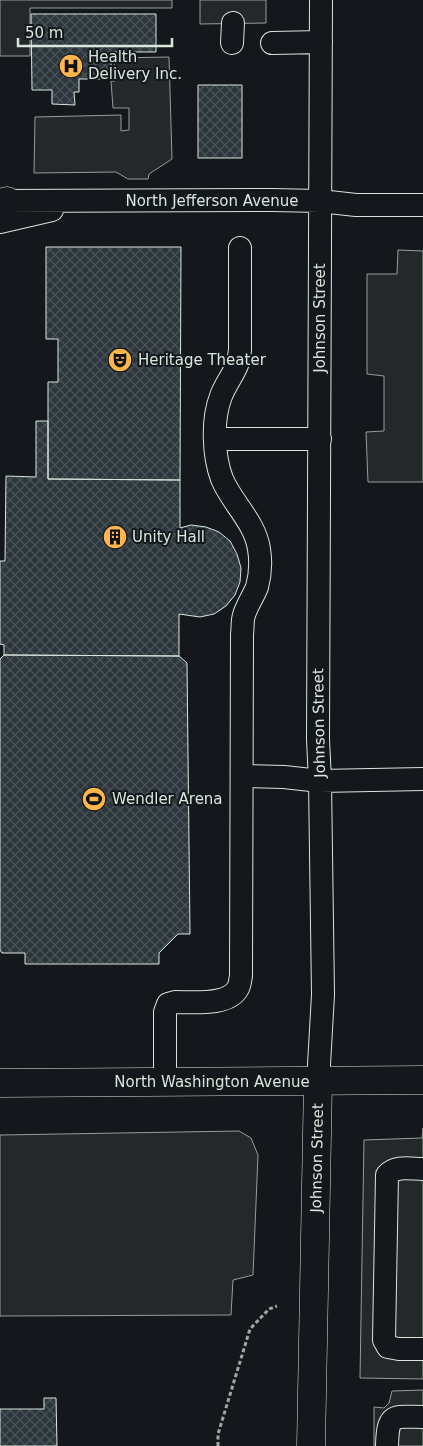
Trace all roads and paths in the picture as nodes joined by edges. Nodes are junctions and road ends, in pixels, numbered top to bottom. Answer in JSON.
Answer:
{"nodes":[{"id":1,"x":321,"y":0,"type":"edge"},
{"id":2,"x":321,"y":42,"type":"junction"},
{"id":3,"x":272,"y":43,"type":"dead end"},
{"id":4,"x":320,"y":201,"type":"junction"},
{"id":5,"x":423,"y":205,"type":"edge"},
{"id":6,"x":2,"y":207,"type":"edge"},
{"id":7,"x":240,"y":248,"type":"dead end"},
{"id":8,"x":216,"y":439,"type":"junction"},
{"id":9,"x":320,"y":439,"type":"junction"},
{"id":10,"x":242,"y":776,"type":"junction"},
{"id":11,"x":423,"y":779,"type":"edge"},
{"id":12,"x":320,"y":781,"type":"junction"},
{"id":13,"x":423,"y":1080,"type":"edge"},
{"id":14,"x":165,"y":1082,"type":"junction"},
{"id":15,"x":318,"y":1082,"type":"junction"},
{"id":16,"x":0,"y":1083,"type":"edge"},
{"id":17,"x":423,"y":1169,"type":"edge"},
{"id":18,"x":276,"y":1306,"type":"dead end"},
{"id":19,"x":423,"y":1349,"type":"edge"},
{"id":20,"x":423,"y":1417,"type":"edge"},
{"id":21,"x":218,"y":1446,"type":"edge"},
{"id":22,"x":311,"y":1446,"type":"edge"},
{"id":23,"x":387,"y":1446,"type":"edge"}],
"edges":[{"from":1,"to":2,"type":"street","name":"Johnson Street"},
{"from":2,"to":3,"type":"street"},
{"from":2,"to":4,"type":"street","name":"Johnson Street"},
{"from":4,"to":5,"type":"street","name":"North Jefferson Avenue"},
{"from":4,"to":6,"type":"street","name":"North Jefferson Avenue"},
{"from":4,"to":9,"type":"street","name":"Johnson Street"},
{"from":7,"to":8,"type":"street"},
{"from":8,"to":9,"type":"street"},
{"from":8,"to":10,"type":"street"},
{"from":9,"to":12,"type":"street","name":"Johnson Street"},
{"from":10,"to":12,"type":"street"},
{"from":10,"to":14,"type":"street"},
{"from":11,"to":12,"type":"street"},
{"from":12,"to":15,"type":"street","name":"Johnson Street"},
{"from":13,"to":15,"type":"main road","name":"North Washington Avenue"},
{"from":14,"to":15,"type":"main road","name":"North Washington Avenue"},
{"from":14,"to":16,"type":"main road","name":"North Washington Avenue"},
{"from":15,"to":22,"type":"main road","name":"Johnson Street"},
{"from":17,"to":19,"type":"street"},
{"from":18,"to":21,"type":"path"},
{"from":20,"to":23,"type":"street"}]}
